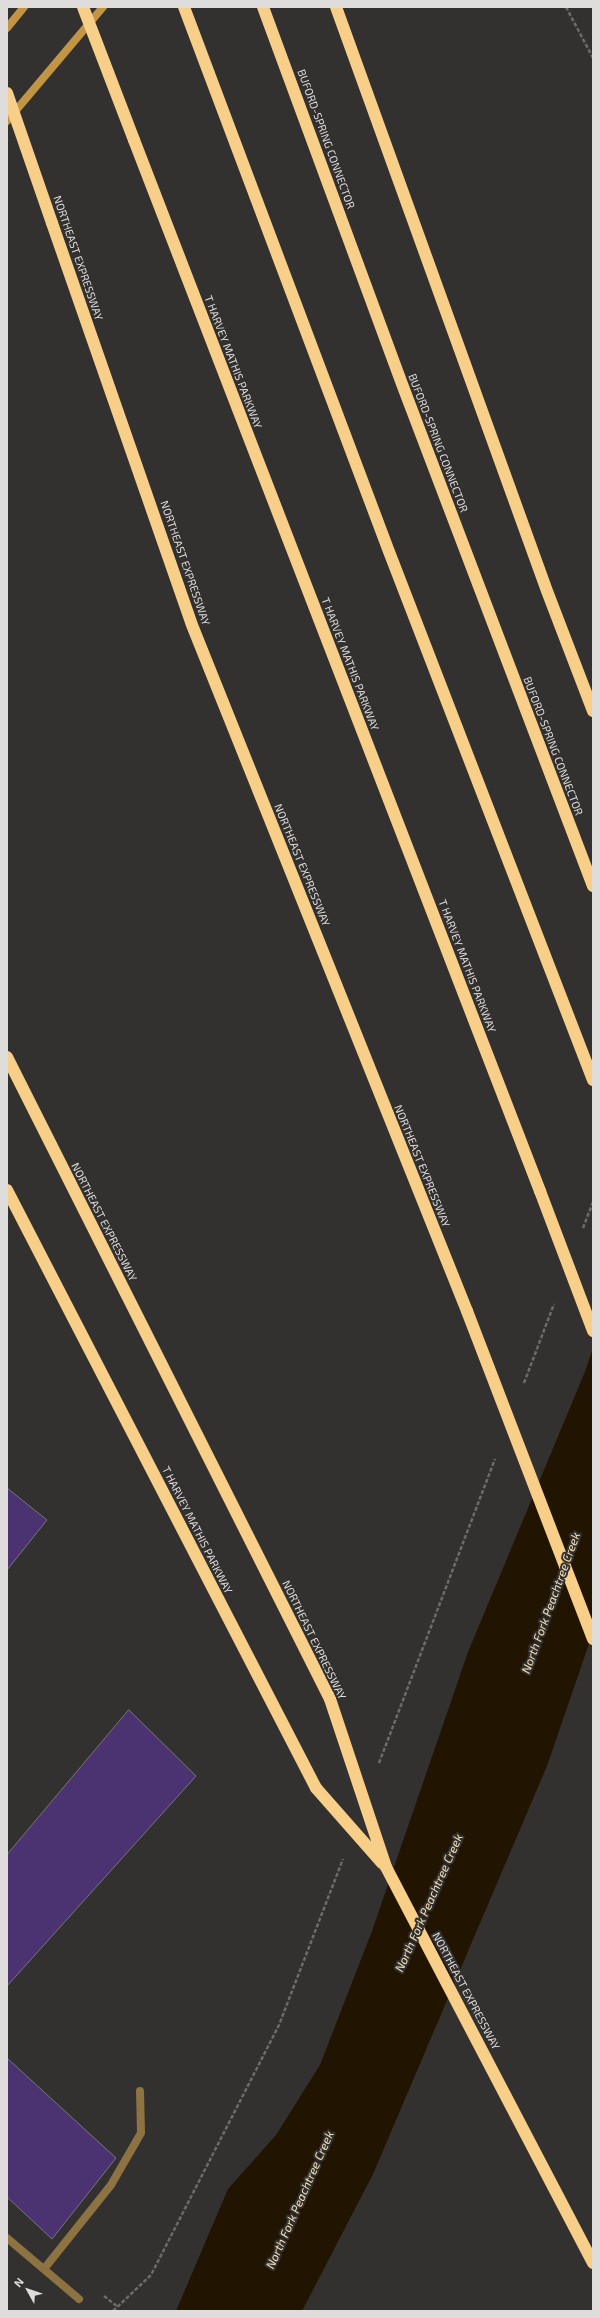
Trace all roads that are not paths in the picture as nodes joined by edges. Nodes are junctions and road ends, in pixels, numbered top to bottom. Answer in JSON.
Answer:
{"nodes":[{"id":1,"x":24,"y":7,"type":"edge"},
{"id":2,"x":83,"y":7,"type":"edge"},
{"id":3,"x":103,"y":7,"type":"edge"},
{"id":4,"x":184,"y":7,"type":"edge"},
{"id":5,"x":263,"y":7,"type":"edge"},
{"id":6,"x":336,"y":7,"type":"edge"},
{"id":7,"x":7,"y":28,"type":"edge"},
{"id":8,"x":7,"y":93,"type":"edge"},
{"id":9,"x":7,"y":121,"type":"edge"},
{"id":10,"x":593,"y":711,"type":"edge"},
{"id":11,"x":593,"y":886,"type":"edge"},
{"id":12,"x":7,"y":1057,"type":"edge"},
{"id":13,"x":593,"y":1080,"type":"edge"},
{"id":14,"x":7,"y":1190,"type":"edge"},
{"id":15,"x":593,"y":1331,"type":"edge"},
{"id":16,"x":593,"y":1639,"type":"edge"},
{"id":17,"x":386,"y":1867,"type":"junction"},
{"id":18,"x":140,"y":2091,"type":"dead end"},
{"id":19,"x":7,"y":2238,"type":"edge"},
{"id":20,"x":593,"y":2262,"type":"edge"},
{"id":21,"x":44,"y":2269,"type":"junction"},
{"id":22,"x":79,"y":2299,"type":"dead end"}],
"edges":[{"from":1,"to":7,"type":"main road"},
{"from":2,"to":15,"type":"highway","name":"T HARVEY MATHIS PARKWAY","bridge":true},
{"from":3,"to":9,"type":"main road"},
{"from":4,"to":13,"type":"highway"},
{"from":5,"to":11,"type":"highway","name":"BUFORD-SPRING CONNECTOR"},
{"from":6,"to":10,"type":"highway"},
{"from":8,"to":16,"type":"highway","name":"NORTHEAST EXPRESSWAY","bridge":true},
{"from":12,"to":17,"type":"highway","name":"NORTHEAST EXPRESSWAY","bridge":true},
{"from":14,"to":17,"type":"highway","name":"T HARVEY MATHIS PARKWAY","bridge":true},
{"from":17,"to":20,"type":"highway","name":"NORTHEAST EXPRESSWAY"},
{"from":18,"to":21,"type":"street"},
{"from":19,"to":21,"type":"street"},
{"from":21,"to":22,"type":"street"}]}
